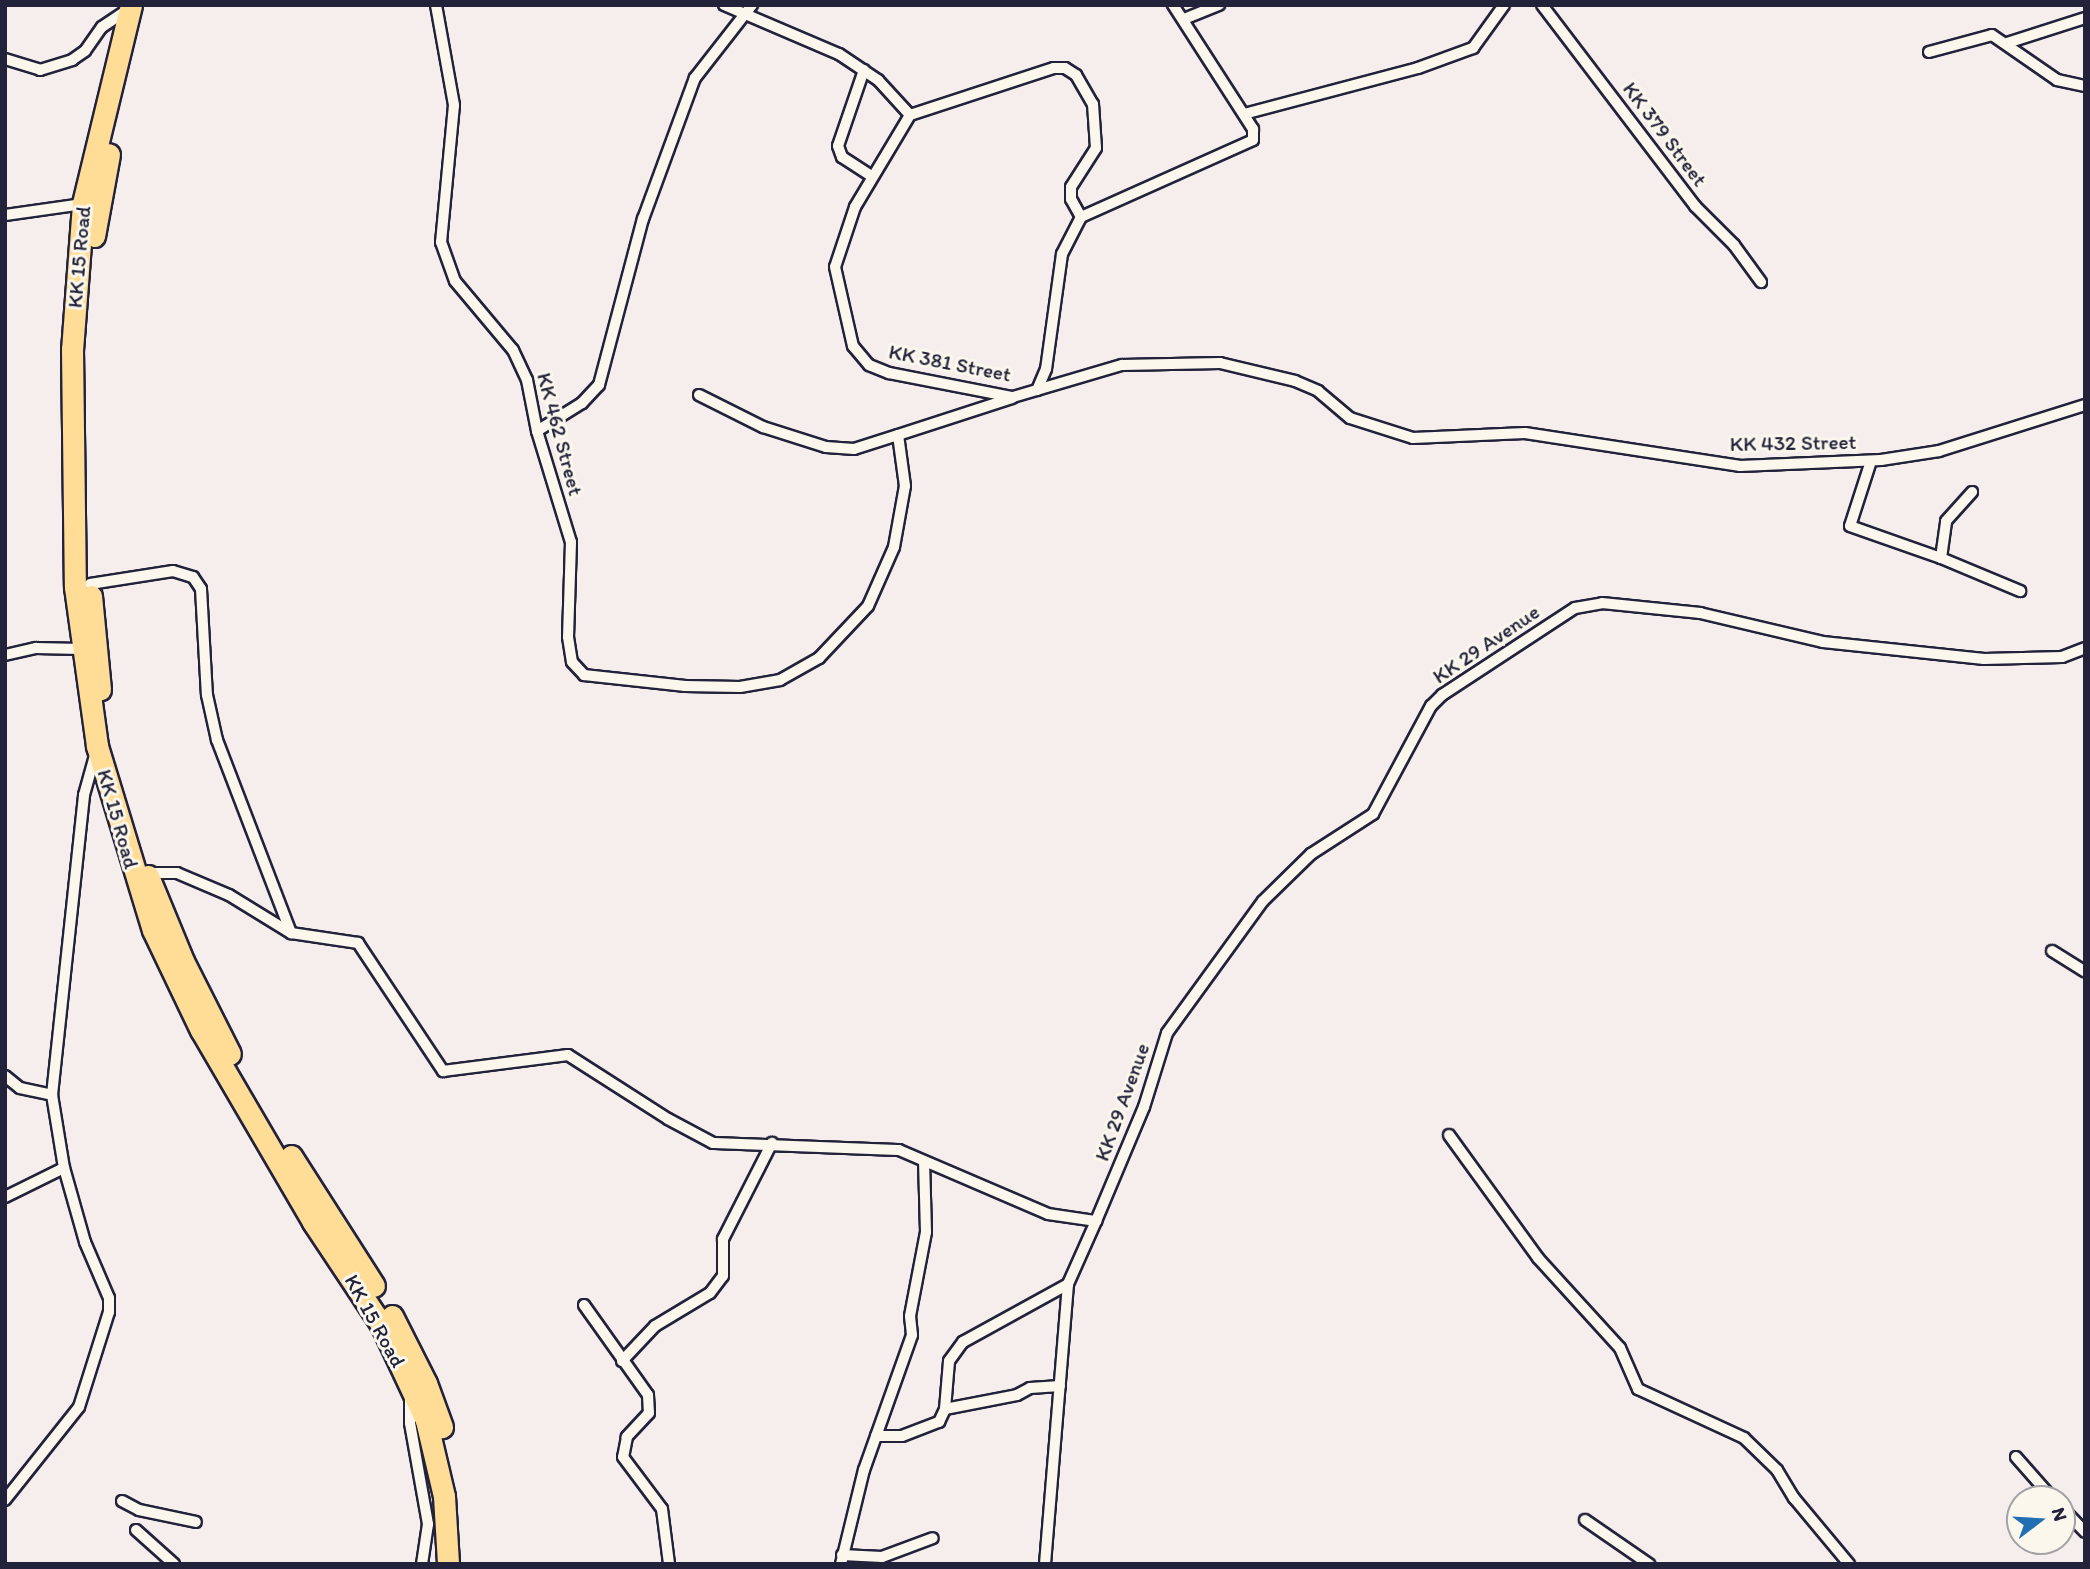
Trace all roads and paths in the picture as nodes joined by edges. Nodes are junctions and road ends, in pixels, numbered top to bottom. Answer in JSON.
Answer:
{"nodes":[{"id":1,"x":436,"y":5,"type":"edge"},
{"id":2,"x":724,"y":5,"type":"edge"},
{"id":3,"x":752,"y":5,"type":"edge"},
{"id":4,"x":1173,"y":5,"type":"edge"},
{"id":5,"x":1219,"y":5,"type":"edge"},
{"id":6,"x":1504,"y":5,"type":"edge"},
{"id":7,"x":1542,"y":5,"type":"edge"},
{"id":8,"x":135,"y":6,"type":"edge"},
{"id":9,"x":744,"y":17,"type":"junction"},
{"id":10,"x":2085,"y":18,"type":"edge"},
{"id":11,"x":1184,"y":19,"type":"junction"},
{"id":12,"x":2007,"y":43,"type":"junction"},
{"id":13,"x":1929,"y":52,"type":"dead end"},
{"id":14,"x":5,"y":59,"type":"edge"},
{"id":15,"x":864,"y":70,"type":"junction"},
{"id":16,"x":2085,"y":86,"type":"edge"},
{"id":17,"x":1244,"y":114,"type":"junction"},
{"id":18,"x":910,"y":115,"type":"junction"},
{"id":19,"x":871,"y":176,"type":"junction"},
{"id":20,"x":83,"y":204,"type":"junction"},
{"id":21,"x":5,"y":215,"type":"edge"},
{"id":22,"x":1081,"y":217,"type":"junction"},
{"id":23,"x":1762,"y":282,"type":"dead end"},
{"id":24,"x":1037,"y":390,"type":"junction"},
{"id":25,"x":699,"y":396,"type":"dead end"},
{"id":26,"x":1013,"y":397,"type":"junction"},
{"id":27,"x":2085,"y":405,"type":"edge"},
{"id":28,"x":537,"y":431,"type":"junction"},
{"id":29,"x":898,"y":435,"type":"junction"},
{"id":30,"x":1413,"y":438,"type":"joint"},
{"id":31,"x":1871,"y":461,"type":"junction"},
{"id":32,"x":1972,"y":492,"type":"dead end"},
{"id":33,"x":1941,"y":558,"type":"junction"},
{"id":34,"x":82,"y":586,"type":"junction"},
{"id":35,"x":2021,"y":591,"type":"dead end"},
{"id":36,"x":2085,"y":648,"type":"edge"},
{"id":37,"x":80,"y":649,"type":"junction"},
{"id":38,"x":5,"y":655,"type":"edge"},
{"id":39,"x":97,"y":746,"type":"junction"},
{"id":40,"x":146,"y":873,"type":"junction"},
{"id":41,"x":291,"y":933,"type":"junction"},
{"id":42,"x":2052,"y":951,"type":"dead end"},
{"id":43,"x":2085,"y":972,"type":"edge"},
{"id":44,"x":5,"y":1076,"type":"edge"},
{"id":45,"x":52,"y":1095,"type":"junction"},
{"id":46,"x":1449,"y":1135,"type":"dead end"},
{"id":47,"x":772,"y":1143,"type":"junction"},
{"id":48,"x":924,"y":1162,"type":"junction"},
{"id":49,"x":64,"y":1168,"type":"junction"},
{"id":50,"x":5,"y":1197,"type":"edge"},
{"id":51,"x":1096,"y":1221,"type":"junction"},
{"id":52,"x":1068,"y":1284,"type":"junction"},
{"id":53,"x":584,"y":1305,"type":"dead end"},
{"id":54,"x":622,"y":1361,"type":"junction"},
{"id":55,"x":1060,"y":1386,"type":"junction"},
{"id":56,"x":411,"y":1389,"type":"junction"},
{"id":57,"x":945,"y":1409,"type":"junction"},
{"id":58,"x":876,"y":1436,"type":"junction"},
{"id":59,"x":2017,"y":1457,"type":"dead end"},
{"id":60,"x":2041,"y":1485,"type":"edge"},
{"id":61,"x":5,"y":1500,"type":"edge"},
{"id":62,"x":122,"y":1501,"type":"dead end"},
{"id":63,"x":1585,"y":1520,"type":"dead end"},
{"id":64,"x":196,"y":1522,"type":"dead end"},
{"id":65,"x":136,"y":1530,"type":"dead end"},
{"id":66,"x":933,"y":1538,"type":"dead end"},
{"id":67,"x":841,"y":1560,"type":"edge"},
{"id":68,"x":174,"y":1564,"type":"edge"},
{"id":69,"x":422,"y":1564,"type":"edge"},
{"id":70,"x":448,"y":1564,"type":"edge"},
{"id":71,"x":462,"y":1564,"type":"edge"},
{"id":72,"x":669,"y":1564,"type":"edge"},
{"id":73,"x":1045,"y":1564,"type":"edge"},
{"id":74,"x":1649,"y":1564,"type":"edge"},
{"id":75,"x":1849,"y":1564,"type":"edge"}],
"edges":[{"from":1,"to":28,"type":"street","name":"KK 462 Street"},
{"from":2,"to":9,"type":"street"},
{"from":3,"to":9,"type":"street"},
{"from":4,"to":11,"type":"street"},
{"from":5,"to":11,"type":"street"},
{"from":6,"to":17,"type":"street"},
{"from":7,"to":23,"type":"street","name":"KK 379 Street"},
{"from":8,"to":14,"type":"street"},
{"from":8,"to":20,"type":"highway","name":"KK 15 Road"},
{"from":8,"to":34,"type":"highway","name":"KK 15 Road"},
{"from":9,"to":15,"type":"street"},
{"from":9,"to":28,"type":"street"},
{"from":10,"to":12,"type":"street"},
{"from":11,"to":17,"type":"street"},
{"from":12,"to":13,"type":"street"},
{"from":12,"to":16,"type":"street"},
{"from":15,"to":18,"type":"street"},
{"from":15,"to":19,"type":"street"},
{"from":17,"to":22,"type":"street"},
{"from":18,"to":19,"type":"street","name":"KK 381 Street"},
{"from":18,"to":22,"type":"street"},
{"from":19,"to":26,"type":"street","name":"KK 381 Street"},
{"from":20,"to":21,"type":"street"},
{"from":20,"to":34,"type":"highway","name":"KK 15 Road"},
{"from":22,"to":24,"type":"street"},
{"from":24,"to":26,"type":"street","name":"KK 381 Street"},
{"from":24,"to":30,"type":"street","name":"KK 381 Street"},
{"from":25,"to":29,"type":"street"},
{"from":26,"to":29,"type":"street"},
{"from":27,"to":31,"type":"street","name":"KK 432 Street"},
{"from":28,"to":29,"type":"street","name":"KK 462 Street"},
{"from":30,"to":31,"type":"street","name":"KK 432 Street"},
{"from":31,"to":33,"type":"street"},
{"from":32,"to":33,"type":"street"},
{"from":33,"to":35,"type":"street"},
{"from":34,"to":37,"type":"highway","name":"KK 15 Road"},
{"from":34,"to":40,"type":"highway","name":"KK 15 Road"},
{"from":34,"to":41,"type":"street"},
{"from":36,"to":51,"type":"street","name":"KK 29 Avenue"},
{"from":37,"to":38,"type":"street"},
{"from":37,"to":39,"type":"highway","name":"KK 15 Road"},
{"from":39,"to":45,"type":"street"},
{"from":39,"to":56,"type":"highway","name":"KK 15 Road"},
{"from":40,"to":41,"type":"street"},
{"from":40,"to":71,"type":"highway","name":"KK 15 Road"},
{"from":41,"to":47,"type":"street"},
{"from":42,"to":43,"type":"street"},
{"from":44,"to":45,"type":"street"},
{"from":45,"to":49,"type":"street"},
{"from":46,"to":75,"type":"street"},
{"from":47,"to":48,"type":"street"},
{"from":47,"to":54,"type":"street"},
{"from":48,"to":51,"type":"street"},
{"from":48,"to":58,"type":"street"},
{"from":49,"to":50,"type":"street"},
{"from":49,"to":61,"type":"street"},
{"from":51,"to":52,"type":"street","name":"KK 29 Avenue"},
{"from":52,"to":55,"type":"street","name":"KK 29 Avenue"},
{"from":52,"to":57,"type":"street"},
{"from":53,"to":54,"type":"street"},
{"from":54,"to":72,"type":"street"},
{"from":55,"to":57,"type":"street"},
{"from":55,"to":73,"type":"street","name":"KK 29 Avenue"},
{"from":56,"to":69,"type":"street"},
{"from":56,"to":70,"type":"highway","name":"KK 15 Road"},
{"from":57,"to":58,"type":"street"},
{"from":58,"to":67,"type":"street"},
{"from":59,"to":60,"type":"street"},
{"from":62,"to":64,"type":"street"},
{"from":63,"to":74,"type":"street"},
{"from":65,"to":68,"type":"street"},
{"from":66,"to":67,"type":"street"}]}
